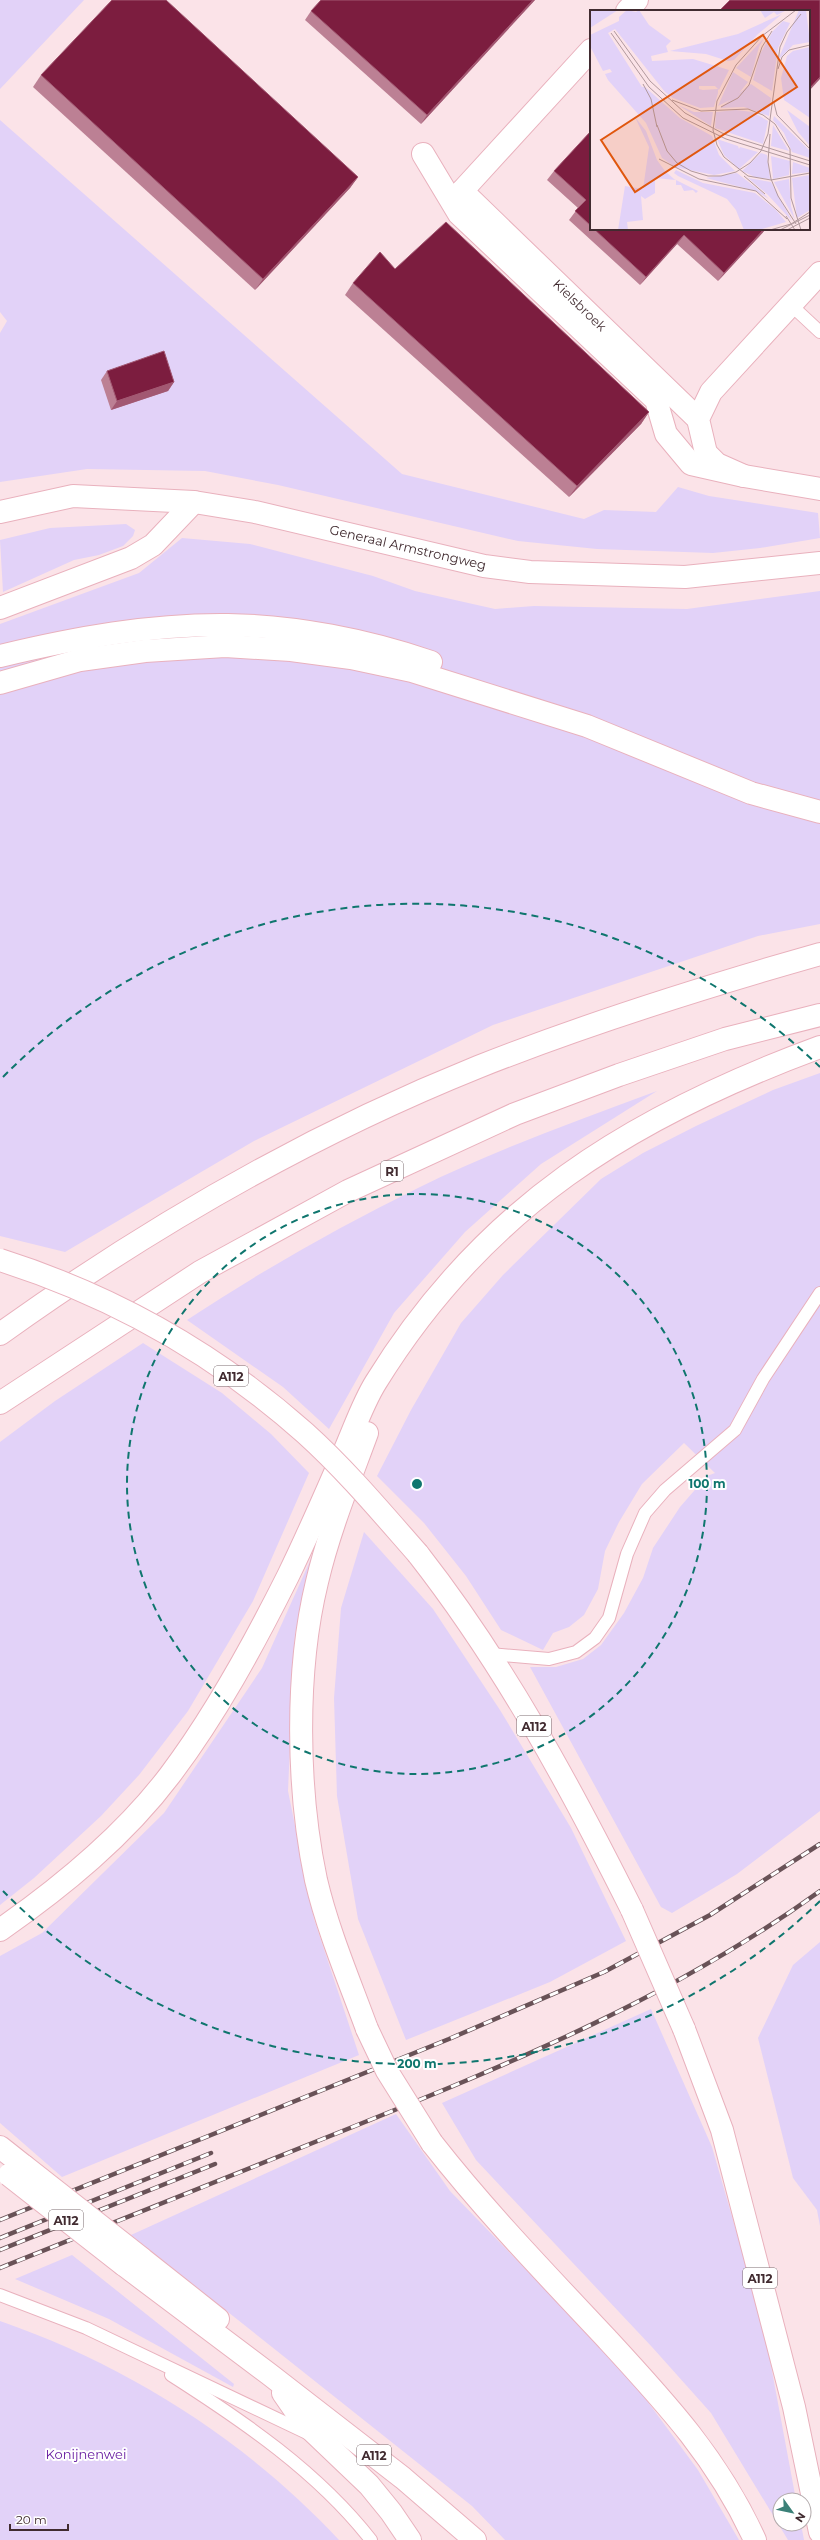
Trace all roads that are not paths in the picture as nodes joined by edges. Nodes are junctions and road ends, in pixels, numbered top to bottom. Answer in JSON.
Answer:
{"nodes":[{"id":1,"x":637,"y":0,"type":"edge"},
{"id":2,"x":628,"y":10,"type":"edge"},
{"id":3,"x":590,"y":51,"type":"edge"},
{"id":4,"x":423,"y":154,"type":"dead end"},
{"id":5,"x":462,"y":191,"type":"junction"},
{"id":6,"x":460,"y":214,"type":"junction"},
{"id":7,"x":820,"y":273,"type":"edge"},
{"id":8,"x":791,"y":305,"type":"junction"},
{"id":9,"x":820,"y":332,"type":"edge"},
{"id":10,"x":698,"y":419,"type":"junction"},
{"id":11,"x":666,"y":434,"type":"junction"},
{"id":12,"x":744,"y":476,"type":"junction"},
{"id":13,"x":820,"y":489,"type":"edge"},
{"id":14,"x":194,"y":502,"type":"junction"},
{"id":15,"x":0,"y":512,"type":"edge"},
{"id":16,"x":820,"y":563,"type":"edge"},
{"id":17,"x":0,"y":608,"type":"edge"},
{"id":18,"x":0,"y":656,"type":"edge"},
{"id":19,"x":0,"y":683,"type":"edge"},
{"id":20,"x":587,"y":726,"type":"junction"},
{"id":21,"x":820,"y":812,"type":"edge"},
{"id":22,"x":820,"y":954,"type":"edge"},
{"id":23,"x":820,"y":1015,"type":"edge"},
{"id":24,"x":820,"y":1047,"type":"edge"},
{"id":25,"x":0,"y":1260,"type":"edge"},
{"id":26,"x":820,"y":1293,"type":"edge"},
{"id":27,"x":0,"y":1334,"type":"edge"},
{"id":28,"x":408,"y":1335,"type":"junction"},
{"id":29,"x":0,"y":1403,"type":"edge"},
{"id":30,"x":490,"y":1654,"type":"junction"},
{"id":31,"x":0,"y":1930,"type":"edge"},
{"id":32,"x":0,"y":2147,"type":"edge"},
{"id":33,"x":8,"y":2170,"type":"edge"},
{"id":34,"x":132,"y":2261,"type":"junction"},
{"id":35,"x":0,"y":2295,"type":"edge"},
{"id":36,"x":126,"y":2347,"type":"junction"},
{"id":37,"x":269,"y":2374,"type":"junction"},
{"id":38,"x":321,"y":2440,"type":"junction"},
{"id":39,"x":820,"y":2532,"type":"edge"},
{"id":40,"x":371,"y":2540,"type":"edge"},
{"id":41,"x":410,"y":2540,"type":"edge"},
{"id":42,"x":475,"y":2540,"type":"edge"},
{"id":43,"x":481,"y":2540,"type":"edge"},
{"id":44,"x":755,"y":2540,"type":"edge"}],
"edges":[{"from":1,"to":2,"type":"main road"},
{"from":3,"to":5,"type":"main road"},
{"from":4,"to":6,"type":"main road"},
{"from":5,"to":6,"type":"main road"},
{"from":5,"to":10,"type":"main road","name":"Kielsbroek"},
{"from":6,"to":11,"type":"main road"},
{"from":7,"to":8,"type":"main road"},
{"from":8,"to":9,"type":"lane"},
{"from":8,"to":10,"type":"main road"},
{"from":10,"to":11,"type":"main road"},
{"from":10,"to":12,"type":"main road"},
{"from":11,"to":12,"type":"main road"},
{"from":12,"to":13,"type":"main road"},
{"from":14,"to":15,"type":"main road","name":"Generaal Armstrongweg"},
{"from":14,"to":16,"type":"main road","name":"Generaal Armstrongweg"},
{"from":14,"to":17,"type":"main road"},
{"from":18,"to":20,"type":"main road"},
{"from":19,"to":20,"type":"main road"},
{"from":20,"to":21,"type":"main road"},
{"from":22,"to":27,"type":"main road"},
{"from":23,"to":29,"type":"main road","number":"R1"},
{"from":24,"to":28,"type":"main road"},
{"from":25,"to":30,"type":"main road","number":"A112","bridge":true},
{"from":26,"to":30,"type":"lane"},
{"from":28,"to":31,"type":"main road"},
{"from":28,"to":44,"type":"main road","bridge":true},
{"from":30,"to":39,"type":"main road","number":"A112","bridge":true},
{"from":32,"to":33,"type":"main road"},
{"from":33,"to":34,"type":"main road","number":"A112","bridge":true},
{"from":34,"to":37,"type":"main road","number":"A112"},
{"from":34,"to":43,"type":"main road"},
{"from":35,"to":36,"type":"lane"},
{"from":36,"to":38,"type":"lane"},
{"from":36,"to":40,"type":"lane"},
{"from":37,"to":38,"type":"main road"},
{"from":37,"to":42,"type":"main road","number":"A112"},
{"from":38,"to":41,"type":"main road"}]}
